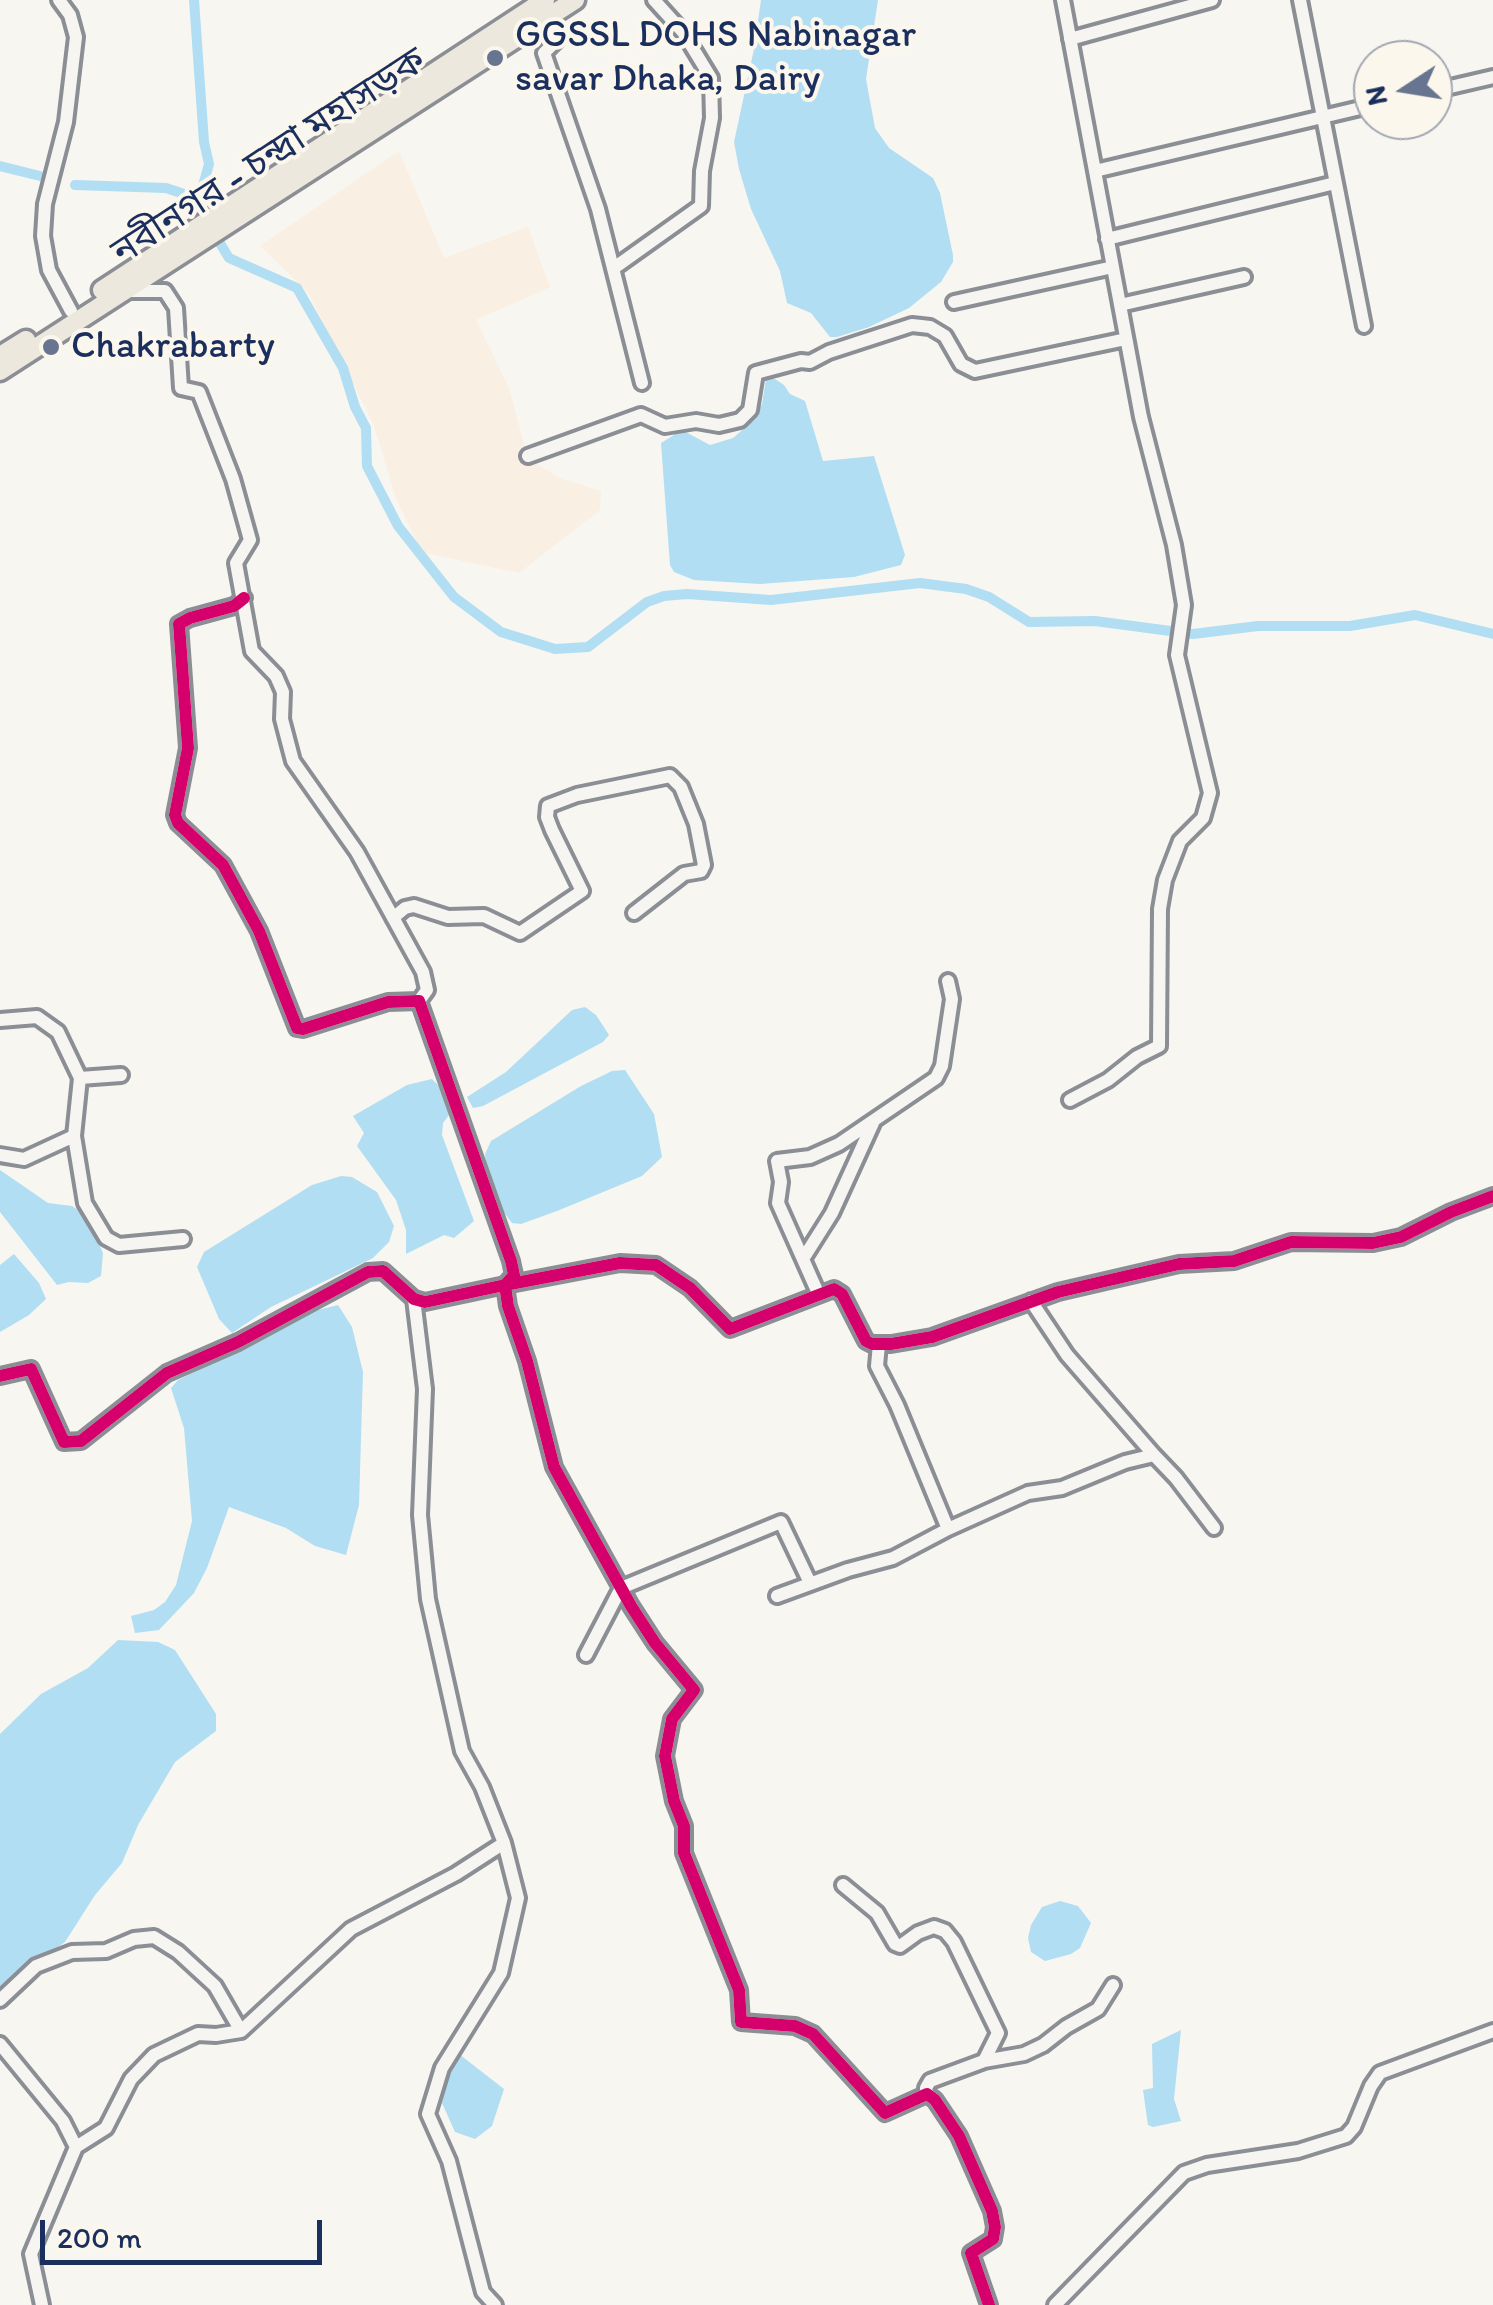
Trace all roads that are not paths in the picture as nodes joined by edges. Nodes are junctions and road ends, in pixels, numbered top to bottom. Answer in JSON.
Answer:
{"nodes":[{"id":1,"x":59,"y":0,"type":"edge"},
{"id":2,"x":575,"y":0,"type":"edge"},
{"id":3,"x":654,"y":0,"type":"edge"},
{"id":4,"x":1062,"y":0,"type":"edge"},
{"id":5,"x":1212,"y":0,"type":"edge"},
{"id":6,"x":1300,"y":0,"type":"edge"},
{"id":7,"x":534,"y":8,"type":"edge"},
{"id":8,"x":1070,"y":38,"type":"junction"},
{"id":9,"x":1493,"y":77,"type":"edge"},
{"id":10,"x":1453,"y":86,"type":"edge"},
{"id":11,"x":1353,"y":110,"type":"edge"},
{"id":12,"x":1322,"y":117,"type":"junction"},
{"id":13,"x":1095,"y":171,"type":"junction"},
{"id":14,"x":1335,"y":183,"type":"junction"},
{"id":15,"x":197,"y":236,"type":"junction"},
{"id":16,"x":1107,"y":239,"type":"junction"},
{"id":17,"x":614,"y":268,"type":"junction"},
{"id":18,"x":1112,"y":268,"type":"junction"},
{"id":19,"x":1244,"y":278,"type":"dead end"},
{"id":20,"x":122,"y":291,"type":"junction"},
{"id":21,"x":954,"y":302,"type":"dead end"},
{"id":22,"x":1120,"y":305,"type":"junction"},
{"id":23,"x":71,"y":312,"type":"junction"},
{"id":24,"x":1364,"y":326,"type":"dead end"},
{"id":25,"x":1126,"y":339,"type":"junction"},
{"id":26,"x":0,"y":356,"type":"edge"},
{"id":27,"x":0,"y":371,"type":"edge"},
{"id":28,"x":642,"y":384,"type":"dead end"},
{"id":29,"x":528,"y":456,"type":"dead end"},
{"id":30,"x":244,"y":598,"type":"junction"},
{"id":31,"x":634,"y":913,"type":"dead end"},
{"id":32,"x":393,"y":918,"type":"junction"},
{"id":33,"x":948,"y":981,"type":"dead end"},
{"id":34,"x":418,"y":1001,"type":"junction"},
{"id":35,"x":0,"y":1020,"type":"edge"},
{"id":36,"x":121,"y":1074,"type":"dead end"},
{"id":37,"x":80,"y":1078,"type":"junction"},
{"id":38,"x":1070,"y":1100,"type":"dead end"},
{"id":39,"x":874,"y":1120,"type":"junction"},
{"id":40,"x":74,"y":1136,"type":"junction"},
{"id":41,"x":0,"y":1155,"type":"edge"},
{"id":42,"x":1493,"y":1196,"type":"edge"},
{"id":43,"x":184,"y":1239,"type":"dead end"},
{"id":44,"x":803,"y":1258,"type":"junction"},
{"id":45,"x":505,"y":1285,"type":"junction"},
{"id":46,"x":818,"y":1293,"type":"junction"},
{"id":47,"x":414,"y":1299,"type":"junction"},
{"id":48,"x":1031,"y":1300,"type":"junction"},
{"id":49,"x":878,"y":1344,"type":"junction"},
{"id":50,"x":0,"y":1376,"type":"edge"},
{"id":51,"x":1154,"y":1455,"type":"junction"},
{"id":52,"x":1214,"y":1528,"type":"dead end"},
{"id":53,"x":948,"y":1529,"type":"junction"},
{"id":54,"x":810,"y":1583,"type":"junction"},
{"id":55,"x":621,"y":1588,"type":"junction"},
{"id":56,"x":777,"y":1596,"type":"dead end"},
{"id":57,"x":586,"y":1655,"type":"dead end"},
{"id":58,"x":504,"y":1843,"type":"junction"},
{"id":59,"x":843,"y":1886,"type":"dead end"},
{"id":60,"x":1114,"y":1986,"type":"dead end"},
{"id":61,"x":0,"y":2000,"type":"edge"},
{"id":62,"x":241,"y":2031,"type":"junction"},
{"id":63,"x":1493,"y":2031,"type":"edge"},
{"id":64,"x":0,"y":2044,"type":"edge"},
{"id":65,"x":984,"y":2061,"type":"junction"},
{"id":66,"x":928,"y":2094,"type":"junction"},
{"id":67,"x":76,"y":2147,"type":"junction"},
{"id":68,"x":42,"y":2305,"type":"edge"},
{"id":69,"x":495,"y":2305,"type":"edge"},
{"id":70,"x":989,"y":2305,"type":"edge"},
{"id":71,"x":1055,"y":2305,"type":"edge"}],
"edges":[{"from":1,"to":23,"type":"street"},
{"from":2,"to":7,"type":"highway","name":"নবীনগর - চন্দ্রা মহাসড়ক"},
{"from":3,"to":17,"type":"street"},
{"from":4,"to":8,"type":"street"},
{"from":5,"to":8,"type":"street"},
{"from":6,"to":12,"type":"street"},
{"from":7,"to":15,"type":"highway","name":"নবীনগর - চন্দ্রা মহাসড়ক"},
{"from":7,"to":17,"type":"street"},
{"from":8,"to":13,"type":"street"},
{"from":9,"to":10,"type":"street"},
{"from":11,"to":12,"type":"street"},
{"from":12,"to":13,"type":"street"},
{"from":12,"to":14,"type":"street"},
{"from":13,"to":16,"type":"street"},
{"from":14,"to":16,"type":"street"},
{"from":14,"to":24,"type":"street"},
{"from":15,"to":20,"type":"highway","name":"নবীনগর - চন্দ্রা মহাসড়ক"},
{"from":15,"to":23,"type":"highway","name":"নবীনগর - চন্দ্রা মহাসড়ক"},
{"from":16,"to":18,"type":"street"},
{"from":17,"to":28,"type":"street"},
{"from":18,"to":21,"type":"street"},
{"from":18,"to":22,"type":"street"},
{"from":19,"to":22,"type":"street"},
{"from":20,"to":27,"type":"highway","name":"নবীনগর - চন্দ্রা মহাসড়ক"},
{"from":20,"to":30,"type":"street"},
{"from":22,"to":25,"type":"street"},
{"from":23,"to":26,"type":"highway","name":"নবীনগর - চন্দ্রা মহাসড়ক"},
{"from":25,"to":29,"type":"street"},
{"from":25,"to":38,"type":"street"},
{"from":30,"to":32,"type":"street"},
{"from":30,"to":34,"type":"street"},
{"from":31,"to":32,"type":"street"},
{"from":32,"to":34,"type":"street"},
{"from":33,"to":39,"type":"street"},
{"from":34,"to":45,"type":"street"},
{"from":35,"to":37,"type":"street"},
{"from":36,"to":37,"type":"street"},
{"from":37,"to":40,"type":"street"},
{"from":39,"to":44,"type":"street"},
{"from":39,"to":44,"type":"street"},
{"from":40,"to":41,"type":"street"},
{"from":40,"to":43,"type":"street"},
{"from":42,"to":48,"type":"street"},
{"from":44,"to":46,"type":"street"},
{"from":45,"to":46,"type":"street"},
{"from":45,"to":47,"type":"street"},
{"from":45,"to":55,"type":"street"},
{"from":46,"to":49,"type":"street"},
{"from":47,"to":50,"type":"street"},
{"from":47,"to":58,"type":"street"},
{"from":48,"to":49,"type":"street"},
{"from":48,"to":51,"type":"street"},
{"from":49,"to":53,"type":"street"},
{"from":51,"to":52,"type":"street"},
{"from":51,"to":53,"type":"street"},
{"from":53,"to":54,"type":"street"},
{"from":54,"to":55,"type":"street"},
{"from":54,"to":56,"type":"street"},
{"from":55,"to":57,"type":"street"},
{"from":55,"to":66,"type":"street"},
{"from":58,"to":62,"type":"street"},
{"from":58,"to":69,"type":"street"},
{"from":59,"to":65,"type":"street"},
{"from":60,"to":65,"type":"street"},
{"from":61,"to":62,"type":"street"},
{"from":62,"to":67,"type":"street"},
{"from":63,"to":71,"type":"street"},
{"from":64,"to":67,"type":"street"},
{"from":65,"to":66,"type":"street"},
{"from":66,"to":70,"type":"street"},
{"from":67,"to":68,"type":"street"}]}
